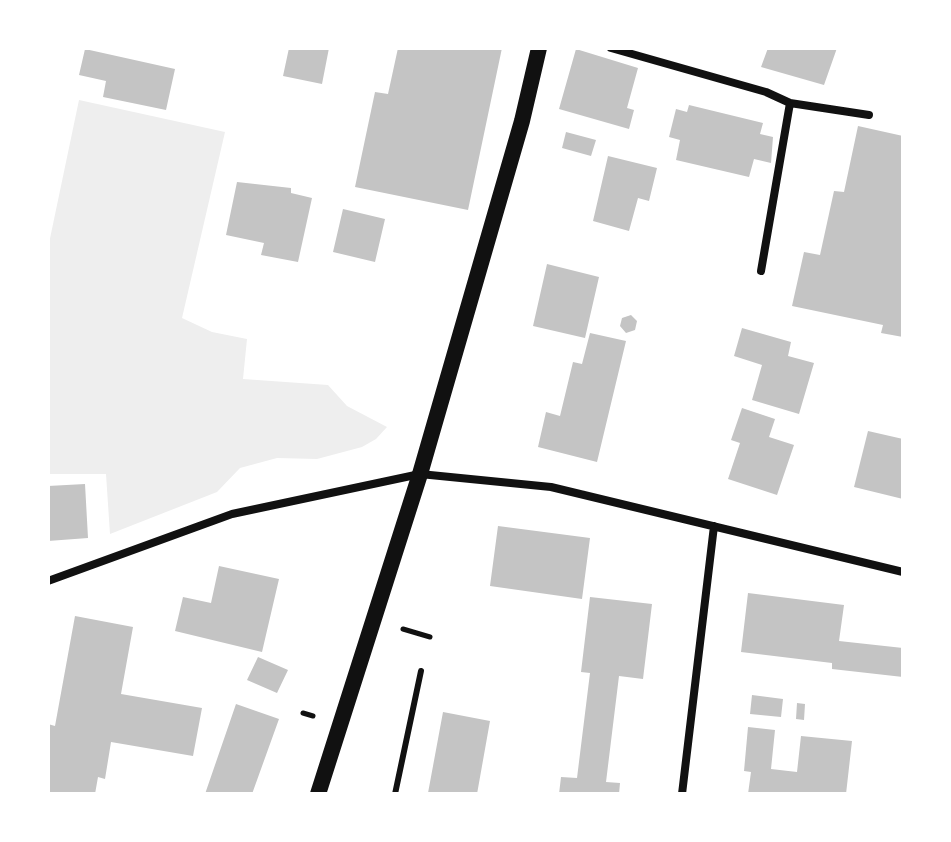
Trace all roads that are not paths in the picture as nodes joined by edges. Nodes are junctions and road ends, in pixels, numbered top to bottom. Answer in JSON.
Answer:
{"nodes":[{"id":1,"x":539,"y":48,"type":"edge"},
{"id":2,"x":611,"y":48,"type":"edge"},
{"id":3,"x":790,"y":103,"type":"junction"},
{"id":4,"x":869,"y":115,"type":"dead end"},
{"id":5,"x":761,"y":271,"type":"dead end"},
{"id":6,"x":420,"y":474,"type":"junction"},
{"id":7,"x":714,"y":526,"type":"junction"},
{"id":8,"x":903,"y":572,"type":"edge"},
{"id":9,"x":48,"y":581,"type":"edge"},
{"id":10,"x":421,"y":671,"type":"dead end"},
{"id":11,"x":318,"y":794,"type":"edge"},
{"id":12,"x":395,"y":794,"type":"edge"},
{"id":13,"x":682,"y":794,"type":"edge"}],
"edges":[{"from":1,"to":6,"type":"main road"},
{"from":2,"to":3,"type":"street"},
{"from":3,"to":4,"type":"street"},
{"from":3,"to":5,"type":"street"},
{"from":6,"to":7,"type":"street"},
{"from":6,"to":9,"type":"street"},
{"from":6,"to":11,"type":"main road"},
{"from":7,"to":8,"type":"street"},
{"from":7,"to":13,"type":"street"},
{"from":10,"to":12,"type":"lane"}]}
